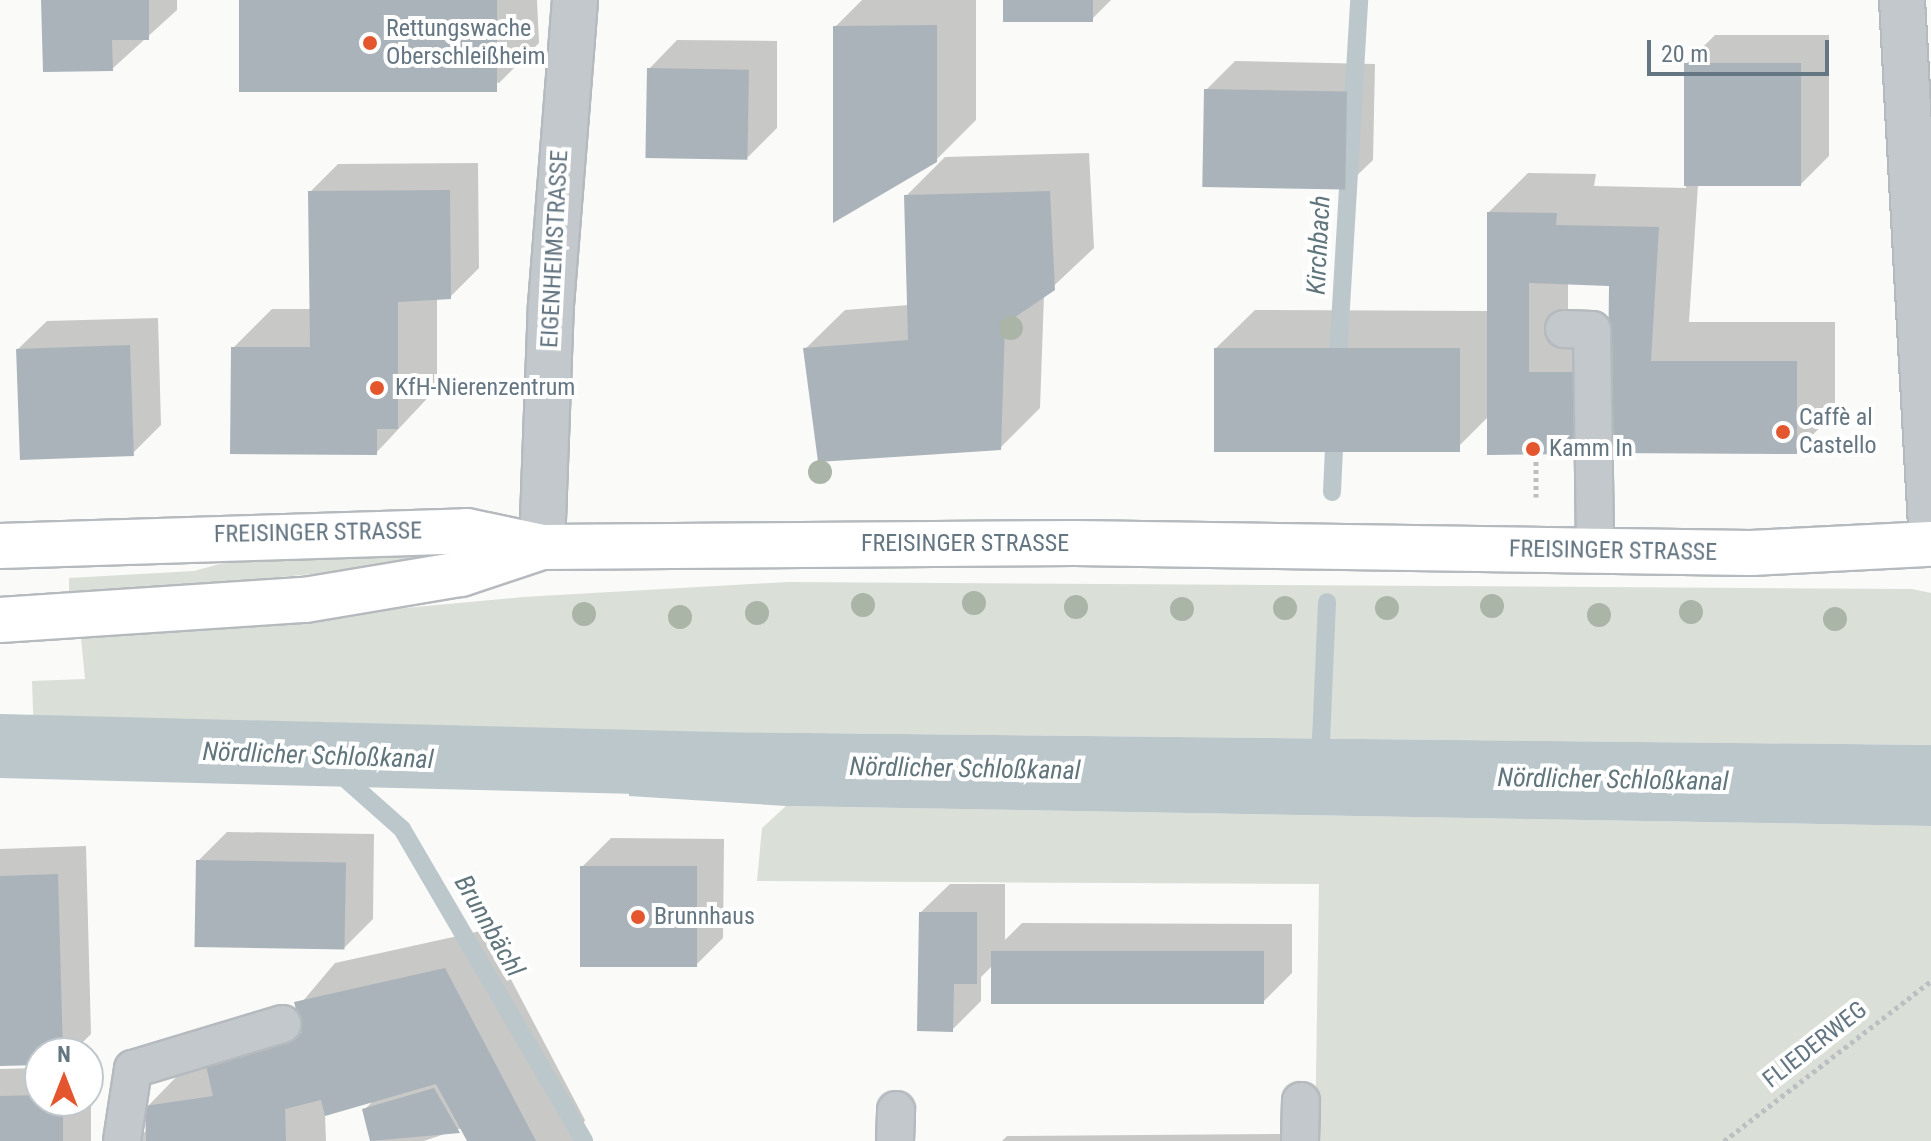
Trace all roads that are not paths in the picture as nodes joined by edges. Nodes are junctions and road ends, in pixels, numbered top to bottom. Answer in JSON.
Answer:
{"nodes":[{"id":1,"x":575,"y":0,"type":"edge"},
{"id":2,"x":1902,"y":0,"type":"edge"},
{"id":3,"x":1564,"y":329,"type":"dead end"},
{"id":4,"x":1931,"y":526,"type":"edge"},
{"id":5,"x":1931,"y":544,"type":"edge"},
{"id":6,"x":0,"y":546,"type":"edge"},
{"id":7,"x":542,"y":547,"type":"junction"},
{"id":8,"x":1595,"y":551,"type":"junction"},
{"id":9,"x":0,"y":620,"type":"edge"},
{"id":10,"x":282,"y":1024,"type":"dead end"},
{"id":11,"x":1301,"y":1101,"type":"dead end"},
{"id":12,"x":122,"y":1141,"type":"edge"},
{"id":13,"x":1300,"y":1141,"type":"edge"}],
"edges":[{"from":1,"to":7,"type":"street","name":"EIGENHEIMSTRASSE"},
{"from":2,"to":4,"type":"street"},
{"from":3,"to":8,"type":"lane"},
{"from":5,"to":8,"type":"main road","name":"FREISINGER STRASSE"},
{"from":6,"to":7,"type":"main road","name":"FREISINGER STRASSE"},
{"from":7,"to":8,"type":"main road","name":"FREISINGER STRASSE"},
{"from":7,"to":9,"type":"main road"},
{"from":10,"to":12,"type":"lane"},
{"from":11,"to":13,"type":"lane"}]}
